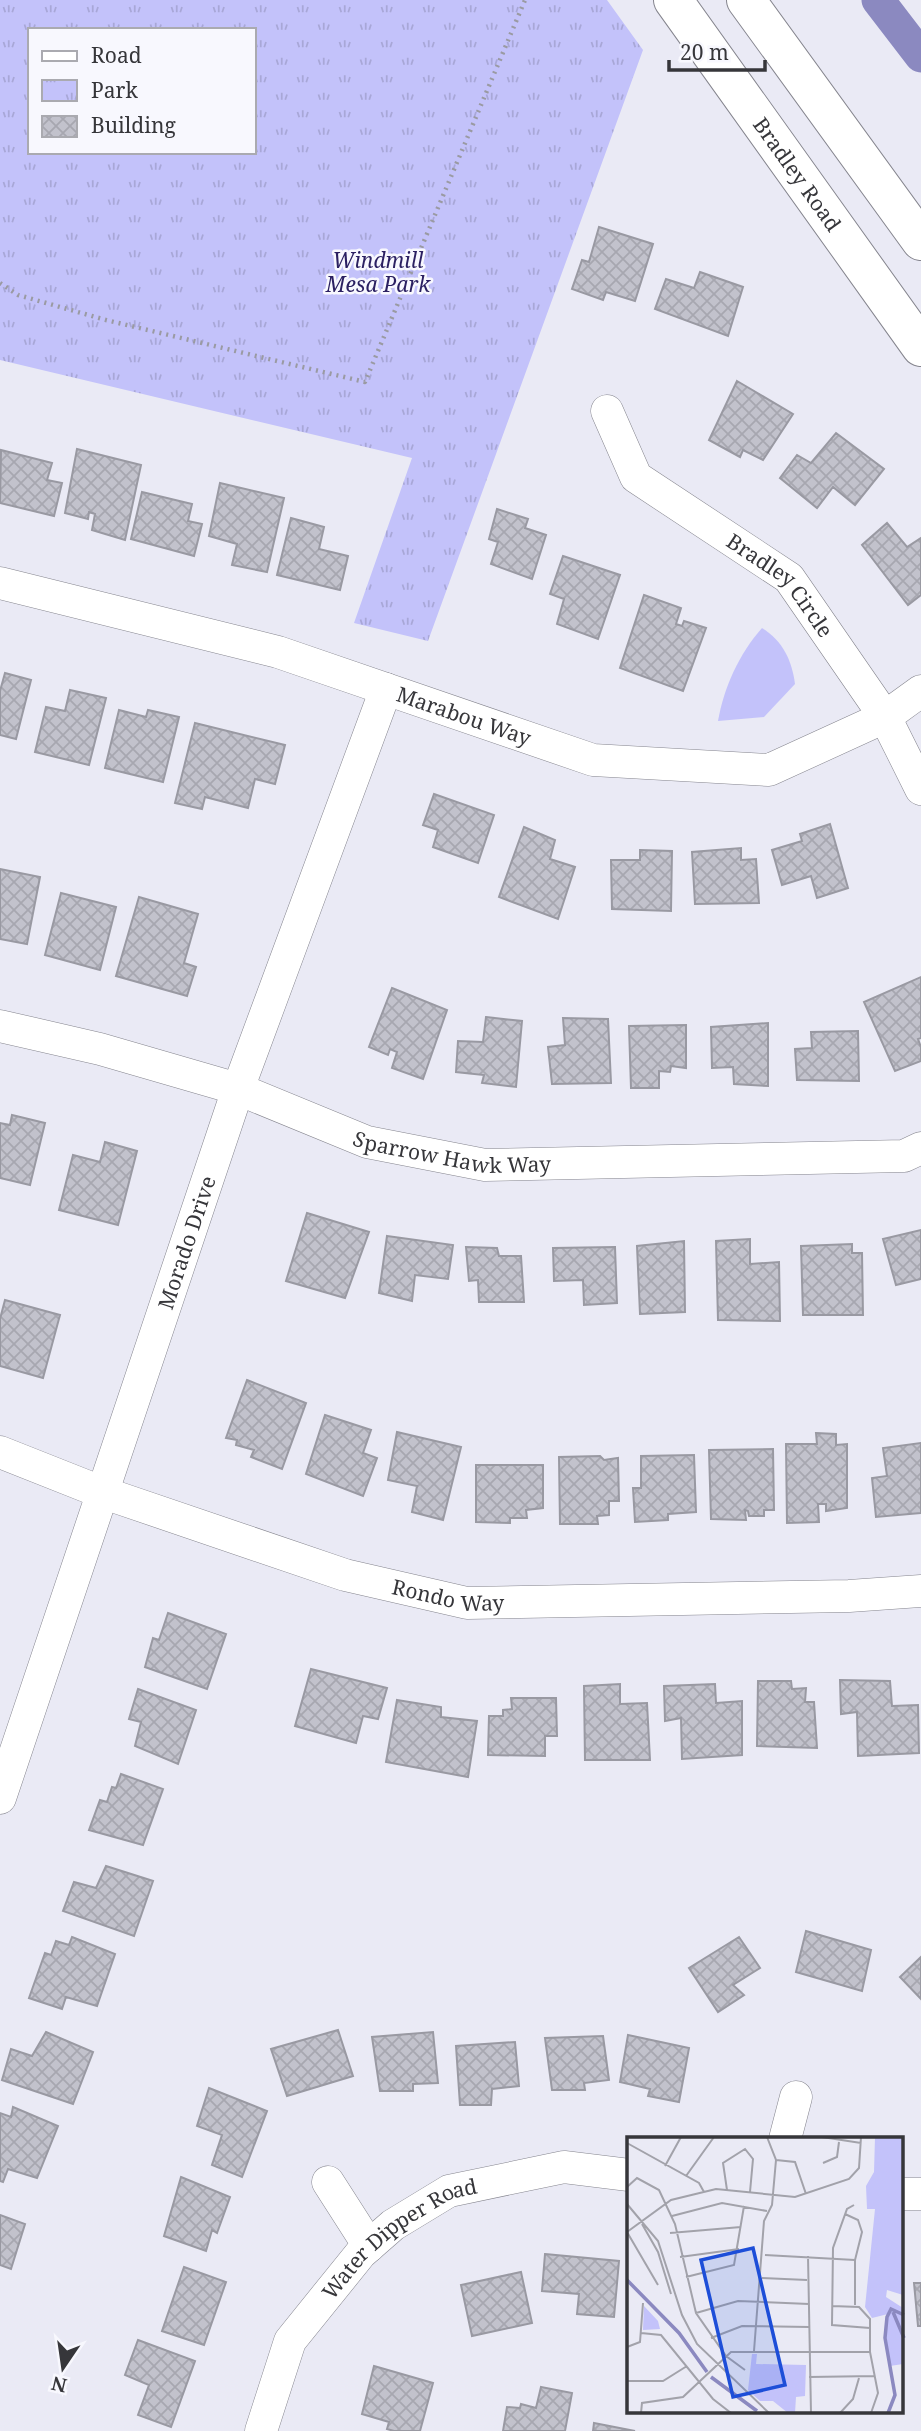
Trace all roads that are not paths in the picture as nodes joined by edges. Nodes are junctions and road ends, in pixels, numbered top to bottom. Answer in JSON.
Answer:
{"nodes":[{"id":1,"x":673,"y":0,"type":"edge"},
{"id":2,"x":746,"y":0,"type":"edge"},
{"id":3,"x":921,"y":241,"type":"edge"},
{"id":4,"x":921,"y":347,"type":"edge"},
{"id":5,"x":607,"y":411,"type":"dead end"},
{"id":6,"x":0,"y":583,"type":"edge"},
{"id":7,"x":386,"y":689,"type":"junction"},
{"id":8,"x":921,"y":691,"type":"edge"},
{"id":9,"x":885,"y":717,"type":"junction"},
{"id":10,"x":921,"y":789,"type":"edge"},
{"id":11,"x":0,"y":1026,"type":"edge"},
{"id":12,"x":238,"y":1089,"type":"junction"},
{"id":13,"x":921,"y":1148,"type":"edge"},
{"id":14,"x":0,"y":1452,"type":"edge"},
{"id":15,"x":101,"y":1492,"type":"junction"},
{"id":16,"x":921,"y":1591,"type":"edge"},
{"id":17,"x":0,"y":1798,"type":"edge"},
{"id":18,"x":796,"y":2097,"type":"dead end"},
{"id":19,"x":786,"y":2137,"type":"edge"},
{"id":20,"x":627,"y":2175,"type":"edge"},
{"id":21,"x":328,"y":2182,"type":"dead end"},
{"id":22,"x":369,"y":2246,"type":"junction"},
{"id":23,"x":261,"y":2431,"type":"edge"}],
"edges":[{"from":1,"to":4,"type":"main road","name":"Bradley Road"},
{"from":2,"to":3,"type":"main road"},
{"from":5,"to":9,"type":"street","name":"Bradley Circle"},
{"from":6,"to":7,"type":"street","name":"Marabou Way"},
{"from":7,"to":9,"type":"street","name":"Marabou Way"},
{"from":7,"to":12,"type":"street","name":"Morado Drive"},
{"from":8,"to":9,"type":"street","name":"Marabou Way"},
{"from":9,"to":10,"type":"street","name":"Bradley Circle"},
{"from":11,"to":12,"type":"street","name":"Sparrow Hawk Way"},
{"from":12,"to":13,"type":"street","name":"Sparrow Hawk Way"},
{"from":12,"to":15,"type":"street","name":"Morado Drive"},
{"from":14,"to":15,"type":"street","name":"Rondo Way"},
{"from":15,"to":16,"type":"street","name":"Rondo Way"},
{"from":15,"to":17,"type":"street","name":"Morado Drive"},
{"from":18,"to":19,"type":"street"},
{"from":20,"to":22,"type":"street","name":"Water Dipper Road"},
{"from":21,"to":22,"type":"street"},
{"from":22,"to":23,"type":"street","name":"Water Dipper Road"}]}
